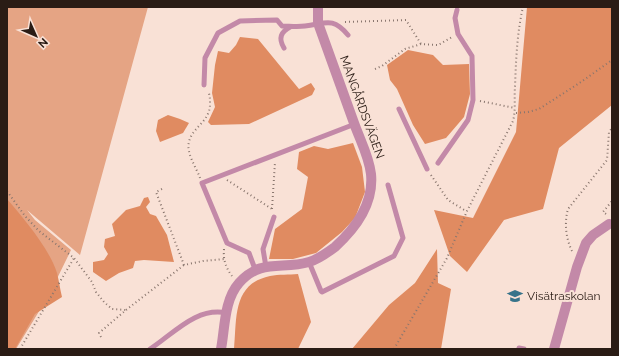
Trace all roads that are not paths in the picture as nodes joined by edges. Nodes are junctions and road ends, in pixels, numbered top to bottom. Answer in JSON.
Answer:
{"nodes":[{"id":1,"x":318,"y":7,"type":"edge"},
{"id":2,"x":457,"y":10,"type":"dead end"},
{"id":3,"x":318,"y":23,"type":"junction"},
{"id":4,"x":291,"y":26,"type":"junction"},
{"id":5,"x":348,"y":35,"type":"dead end"},
{"id":6,"x":284,"y":48,"type":"dead end"},
{"id":7,"x":204,"y":85,"type":"road end"},
{"id":8,"x":399,"y":109,"type":"dead end"},
{"id":9,"x":355,"y":124,"type":"junction"},
{"id":10,"x":438,"y":163,"type":"dead end"},
{"id":11,"x":427,"y":169,"type":"road end"},
{"id":12,"x":388,"y":185,"type":"dead end"},
{"id":13,"x":274,"y":218,"type":"road end"},
{"id":14,"x":608,"y":219,"type":"road end"},
{"id":15,"x":309,"y":262,"type":"junction"},
{"id":16,"x":266,"y":267,"type":"junction"},
{"id":17,"x":255,"y":269,"type":"junction"},
{"id":18,"x":227,"y":313,"type":"junction"},
{"id":19,"x":150,"y":349,"type":"edge"},
{"id":20,"x":221,"y":349,"type":"edge"},
{"id":21,"x":554,"y":349,"type":"edge"}],
"edges":[{"from":1,"to":3,"type":"street","name":"MANGÅRDSVÄGEN"},
{"from":2,"to":10,"type":"lane"},
{"from":3,"to":4,"type":"lane"},
{"from":3,"to":5,"type":"lane"},
{"from":3,"to":9,"type":"street","name":"MANGÅRDSVÄGEN"},
{"from":4,"to":6,"type":"lane"},
{"from":4,"to":7,"type":"lane"},
{"from":8,"to":11,"type":"lane"},
{"from":9,"to":15,"type":"street","name":"MANGÅRDSVÄGEN"},
{"from":9,"to":17,"type":"lane"},
{"from":12,"to":15,"type":"lane"},
{"from":13,"to":16,"type":"lane"},
{"from":14,"to":21,"type":"street"},
{"from":15,"to":16,"type":"street","name":"MANGÅRDSVÄGEN"},
{"from":16,"to":17,"type":"street","name":"MANGÅRDSVÄGEN"},
{"from":17,"to":18,"type":"street"},
{"from":18,"to":19,"type":"lane"},
{"from":18,"to":20,"type":"street"}]}
